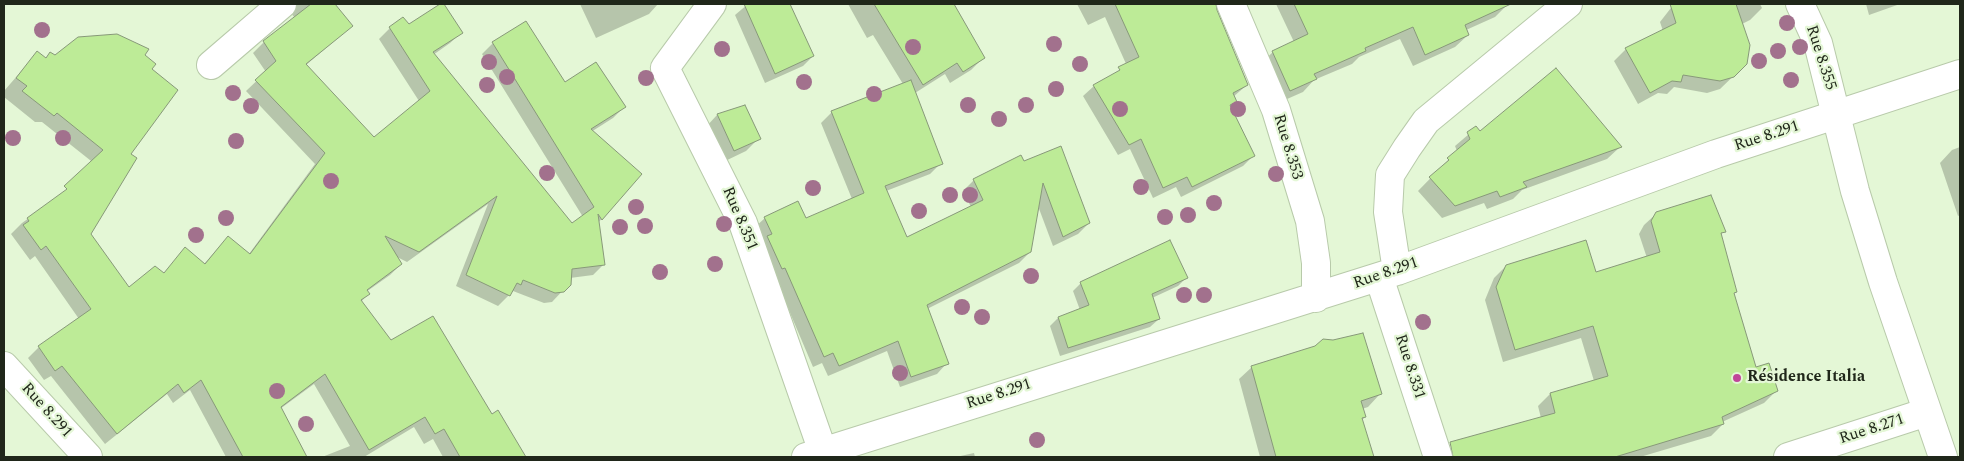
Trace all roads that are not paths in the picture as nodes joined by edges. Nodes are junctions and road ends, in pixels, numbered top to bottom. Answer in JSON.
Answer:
{"nodes":[{"id":1,"x":282,"y":4,"type":"edge"},
{"id":2,"x":712,"y":4,"type":"edge"},
{"id":3,"x":1231,"y":4,"type":"edge"},
{"id":4,"x":1568,"y":4,"type":"edge"},
{"id":5,"x":1800,"y":4,"type":"edge"},
{"id":6,"x":212,"y":65,"type":"dead end"},
{"id":7,"x":1960,"y":74,"type":"edge"},
{"id":8,"x":1837,"y":114,"type":"junction"},
{"id":9,"x":1388,"y":274,"type":"junction"},
{"id":10,"x":1316,"y":298,"type":"junction"},
{"id":11,"x":4,"y":366,"type":"edge"},
{"id":12,"x":1927,"y":412,"type":"junction"},
{"id":13,"x":814,"y":454,"type":"edge"},
{"id":14,"x":88,"y":457,"type":"edge"},
{"id":15,"x":1438,"y":457,"type":"edge"},
{"id":16,"x":1788,"y":457,"type":"edge"},
{"id":17,"x":1943,"y":457,"type":"edge"}],
"edges":[{"from":1,"to":6,"type":"street"},
{"from":2,"to":13,"type":"street","name":"Rue 8.351"},
{"from":3,"to":10,"type":"street","name":"Rue 8.353"},
{"from":4,"to":9,"type":"street","name":"Rue 8.331"},
{"from":5,"to":8,"type":"street","name":"Rue 8.355"},
{"from":7,"to":8,"type":"street","name":"Rue 8.291"},
{"from":8,"to":9,"type":"street","name":"Rue 8.291"},
{"from":8,"to":12,"type":"street","name":"Rue 8.355"},
{"from":9,"to":10,"type":"street","name":"Rue 8.291"},
{"from":9,"to":15,"type":"street","name":"Rue 8.331"},
{"from":10,"to":13,"type":"street","name":"Rue 8.291"},
{"from":11,"to":14,"type":"street","name":"Rue 8.291"},
{"from":12,"to":16,"type":"street","name":"Rue 8.271"},
{"from":12,"to":17,"type":"street","name":"Rue 8.355"}]}
